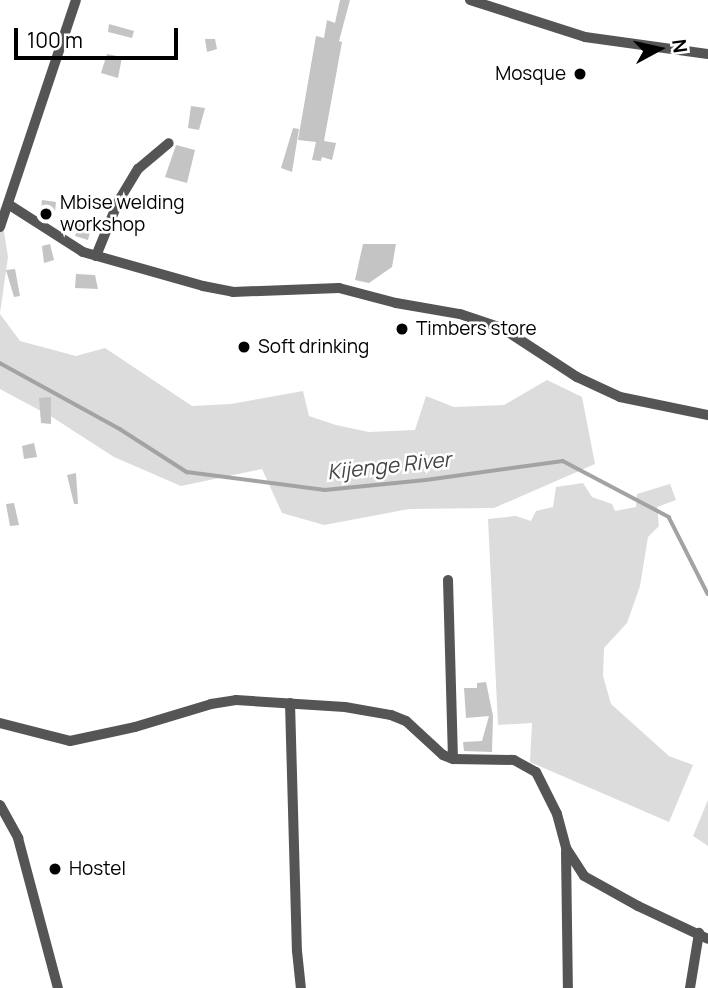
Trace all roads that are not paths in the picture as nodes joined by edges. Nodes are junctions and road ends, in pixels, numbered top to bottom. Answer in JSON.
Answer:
{"nodes":[{"id":1,"x":76,"y":0,"type":"edge"},
{"id":2,"x":470,"y":0,"type":"edge"},
{"id":3,"x":708,"y":54,"type":"edge"},
{"id":4,"x":169,"y":143,"type":"dead end"},
{"id":5,"x":8,"y":204,"type":"junction"},
{"id":6,"x":0,"y":227,"type":"edge"},
{"id":7,"x":96,"y":256,"type":"junction"},
{"id":8,"x":708,"y":415,"type":"edge"},
{"id":9,"x":448,"y":580,"type":"dead end"},
{"id":10,"x":290,"y":703,"type":"junction"},
{"id":11,"x":0,"y":723,"type":"edge"},
{"id":12,"x":453,"y":759,"type":"junction"},
{"id":13,"x":0,"y":805,"type":"edge"},
{"id":14,"x":566,"y":848,"type":"junction"},
{"id":15,"x":703,"y":936,"type":"edge"},
{"id":16,"x":58,"y":988,"type":"edge"},
{"id":17,"x":301,"y":988,"type":"edge"},
{"id":18,"x":568,"y":988,"type":"edge"},
{"id":19,"x":691,"y":988,"type":"edge"}],
"edges":[{"from":1,"to":5,"type":"street"},
{"from":2,"to":3,"type":"street"},
{"from":4,"to":7,"type":"street"},
{"from":5,"to":6,"type":"street"},
{"from":5,"to":7,"type":"street"},
{"from":7,"to":8,"type":"street"},
{"from":9,"to":12,"type":"street"},
{"from":10,"to":11,"type":"street"},
{"from":10,"to":12,"type":"street"},
{"from":10,"to":17,"type":"street"},
{"from":12,"to":14,"type":"street"},
{"from":13,"to":16,"type":"street"},
{"from":14,"to":15,"type":"street"},
{"from":14,"to":18,"type":"street"},
{"from":15,"to":19,"type":"street"}]}
